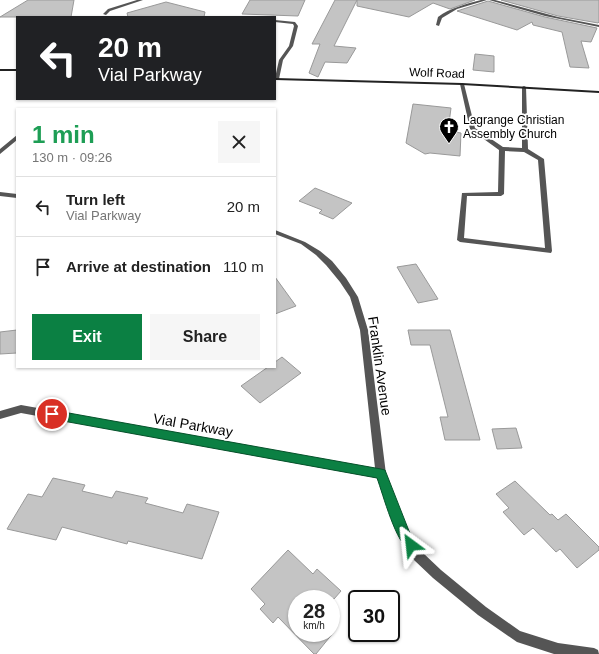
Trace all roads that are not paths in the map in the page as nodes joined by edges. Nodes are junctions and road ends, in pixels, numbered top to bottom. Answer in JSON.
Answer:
{"nodes":[{"id":1,"x":141,"y":0,"type":"edge"},
{"id":2,"x":485,"y":0,"type":"edge"},
{"id":3,"x":491,"y":0,"type":"edge"},
{"id":4,"x":105,"y":14,"type":"dead end"},
{"id":5,"x":276,"y":21,"type":"edge"},
{"id":6,"x":438,"y":25,"type":"dead end"},
{"id":7,"x":599,"y":26,"type":"edge"},
{"id":8,"x":0,"y":70,"type":"edge"},
{"id":9,"x":16,"y":70,"type":"edge"},
{"id":10,"x":276,"y":79,"type":"edge"},
{"id":11,"x":462,"y":84,"type":"junction"},
{"id":12,"x":524,"y":87,"type":"junction"},
{"id":13,"x":599,"y":92,"type":"edge"},
{"id":14,"x":16,"y":138,"type":"edge"},
{"id":15,"x":502,"y":148,"type":"junction"},
{"id":16,"x":525,"y":150,"type":"junction"},
{"id":17,"x":0,"y":152,"type":"edge"},
{"id":18,"x":0,"y":194,"type":"edge"},
{"id":19,"x":16,"y":196,"type":"edge"},
{"id":20,"x":276,"y":232,"type":"edge"},
{"id":21,"x":0,"y":415,"type":"edge"},
{"id":22,"x":381,"y":474,"type":"junction"},
{"id":23,"x":559,"y":652,"type":"edge"},
{"id":24,"x":594,"y":654,"type":"edge"}],
"edges":[{"from":1,"to":4,"type":"street"},
{"from":2,"to":6,"type":"street"},
{"from":3,"to":7,"type":"street"},
{"from":5,"to":10,"type":"street"},
{"from":8,"to":9,"type":"main road"},
{"from":10,"to":11,"type":"main road","name":"Wolf Road"},
{"from":11,"to":12,"type":"main road","name":"Wolf Road"},
{"from":11,"to":15,"type":"street"},
{"from":12,"to":13,"type":"main road","name":"Wolf Road"},
{"from":12,"to":16,"type":"street"},
{"from":14,"to":17,"type":"street"},
{"from":15,"to":16,"type":"street"},
{"from":15,"to":16,"type":"street"},
{"from":18,"to":19,"type":"street"},
{"from":20,"to":22,"type":"street","name":"Franklin Avenue"},
{"from":21,"to":22,"type":"street","name":"Vial Parkway"},
{"from":22,"to":23,"type":"street","name":"Franklin Avenue"},
{"from":23,"to":24,"type":"street","name":"Franklin Avenue"}]}
